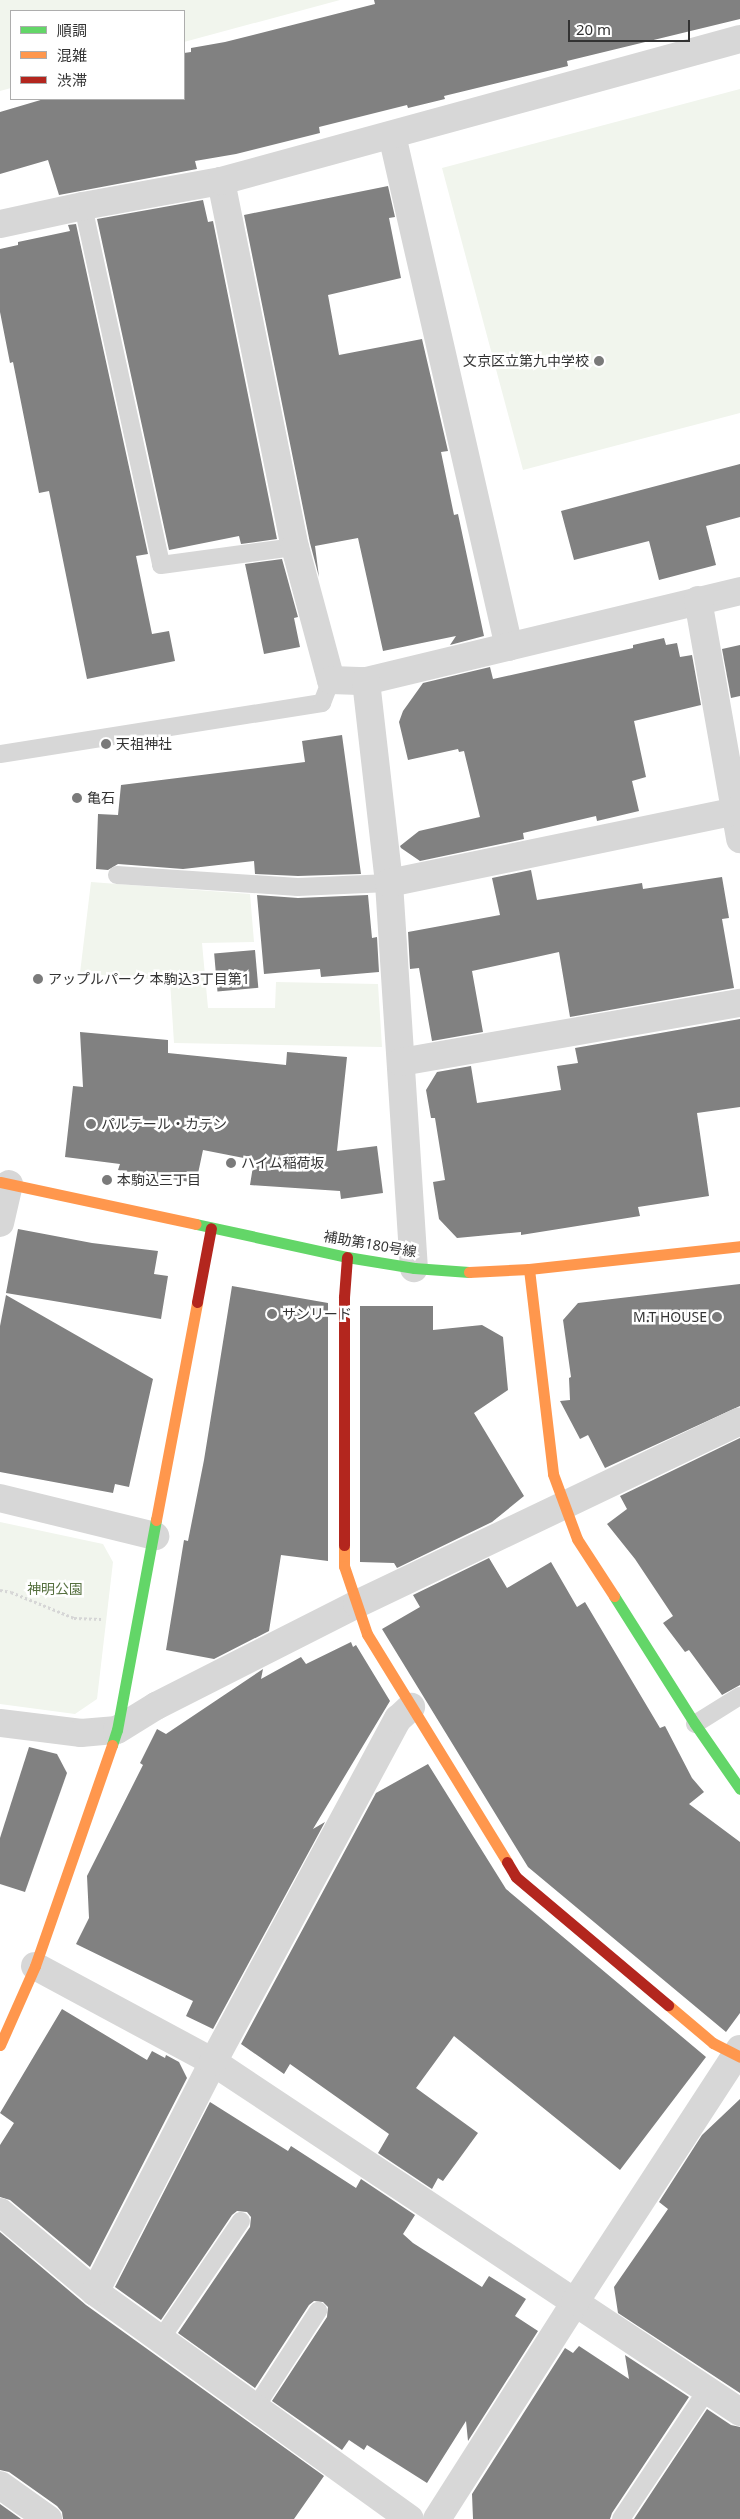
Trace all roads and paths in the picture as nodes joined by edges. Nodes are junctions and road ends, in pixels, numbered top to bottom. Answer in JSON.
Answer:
{"nodes":[{"id":1,"x":740,"y":39,"type":"edge"},
{"id":2,"x":392,"y":135,"type":"junction"},
{"id":3,"x":221,"y":181,"type":"junction"},
{"id":4,"x":83,"y":206,"type":"junction"},
{"id":5,"x":0,"y":224,"type":"edge"},
{"id":6,"x":295,"y":547,"type":"junction"},
{"id":7,"x":740,"y":592,"type":"edge"},
{"id":8,"x":698,"y":600,"type":"junction"},
{"id":9,"x":509,"y":647,"type":"junction"},
{"id":10,"x":331,"y":680,"type":"junction"},
{"id":11,"x":366,"y":681,"type":"junction"},
{"id":12,"x":0,"y":754,"type":"edge"},
{"id":13,"x":738,"y":810,"type":"edge"},
{"id":14,"x":740,"y":839,"type":"edge"},
{"id":15,"x":117,"y":875,"type":"dead end"},
{"id":16,"x":390,"y":882,"type":"junction"},
{"id":17,"x":740,"y":1003,"type":"edge"},
{"id":18,"x":401,"y":1062,"type":"junction"},
{"id":19,"x":4,"y":1183,"type":"edge"},
{"id":20,"x":0,"y":1223,"type":"edge"},
{"id":21,"x":211,"y":1228,"type":"junction"},
{"id":22,"x":740,"y":1246,"type":"edge"},
{"id":23,"x":347,"y":1257,"type":"junction"},
{"id":24,"x":414,"y":1268,"type":"junction"},
{"id":25,"x":529,"y":1270,"type":"junction"},
{"id":26,"x":740,"y":1421,"type":"edge"},
{"id":27,"x":0,"y":1498,"type":"edge"},
{"id":28,"x":563,"y":1504,"type":"junction"},
{"id":29,"x":155,"y":1536,"type":"junction"},
{"id":30,"x":0,"y":1590,"type":"edge"},
{"id":31,"x":358,"y":1604,"type":"junction"},
{"id":32,"x":106,"y":1618,"type":"dead end"},
{"id":33,"x":740,"y":1696,"type":"edge"},
{"id":34,"x":411,"y":1707,"type":"junction"},
{"id":35,"x":0,"y":1723,"type":"edge"},
{"id":36,"x":694,"y":1724,"type":"junction"},
{"id":37,"x":117,"y":1730,"type":"junction"},
{"id":38,"x":740,"y":1789,"type":"edge"},
{"id":39,"x":35,"y":1966,"type":"junction"},
{"id":40,"x":0,"y":2045,"type":"edge"},
{"id":41,"x":739,"y":2054,"type":"edge"},
{"id":42,"x":213,"y":2062,"type":"junction"},
{"id":43,"x":0,"y":2212,"type":"edge"},
{"id":44,"x":241,"y":2221,"type":"dead end"},
{"id":45,"x":95,"y":2292,"type":"junction"},
{"id":46,"x":575,"y":2302,"type":"junction"},
{"id":47,"x":318,"y":2311,"type":"dead end"},
{"id":48,"x":160,"y":2340,"type":"junction"},
{"id":49,"x":707,"y":2390,"type":"junction"},
{"id":50,"x":255,"y":2408,"type":"junction"},
{"id":51,"x":740,"y":2412,"type":"edge"},
{"id":52,"x":0,"y":2484,"type":"edge"},
{"id":53,"x":48,"y":2519,"type":"edge"},
{"id":54,"x":410,"y":2519,"type":"edge"},
{"id":55,"x":437,"y":2519,"type":"edge"},
{"id":56,"x":621,"y":2519,"type":"edge"}],
"edges":[{"from":1,"to":2,"type":"street"},
{"from":2,"to":3,"type":"street"},
{"from":2,"to":9,"type":"street"},
{"from":3,"to":4,"type":"street"},
{"from":3,"to":6,"type":"street"},
{"from":4,"to":5,"type":"street"},
{"from":4,"to":6,"type":"lane"},
{"from":6,"to":10,"type":"street"},
{"from":7,"to":8,"type":"street"},
{"from":8,"to":9,"type":"street"},
{"from":8,"to":13,"type":"street"},
{"from":9,"to":11,"type":"street"},
{"from":10,"to":11,"type":"street"},
{"from":10,"to":12,"type":"lane"},
{"from":11,"to":16,"type":"street"},
{"from":13,"to":14,"type":"street"},
{"from":13,"to":16,"type":"street"},
{"from":15,"to":16,"type":"lane"},
{"from":16,"to":18,"type":"street"},
{"from":17,"to":18,"type":"street"},
{"from":18,"to":24,"type":"street"},
{"from":19,"to":20,"type":"street"},
{"from":19,"to":21,"type":"street","name":"補助第180号線"},
{"from":21,"to":23,"type":"street","name":"補助第180号線"},
{"from":21,"to":29,"type":"street"},
{"from":22,"to":25,"type":"street","name":"補助第180号線"},
{"from":23,"to":24,"type":"street","name":"補助第180号線"},
{"from":23,"to":31,"type":"street"},
{"from":24,"to":25,"type":"street","name":"補助第180号線"},
{"from":25,"to":28,"type":"street"},
{"from":26,"to":28,"type":"street"},
{"from":27,"to":29,"type":"street"},
{"from":28,"to":31,"type":"street"},
{"from":28,"to":36,"type":"street"},
{"from":29,"to":37,"type":"street"},
{"from":30,"to":32,"type":"path"},
{"from":31,"to":34,"type":"street"},
{"from":31,"to":37,"type":"street"},
{"from":33,"to":36,"type":"lane"},
{"from":34,"to":41,"type":"street"},
{"from":34,"to":42,"type":"street"},
{"from":35,"to":37,"type":"street"},
{"from":36,"to":38,"type":"street"},
{"from":37,"to":39,"type":"street"},
{"from":39,"to":40,"type":"street"},
{"from":39,"to":42,"type":"street"},
{"from":41,"to":46,"type":"street"},
{"from":42,"to":45,"type":"street"},
{"from":42,"to":46,"type":"street"},
{"from":43,"to":45,"type":"street"},
{"from":44,"to":48,"type":"lane"},
{"from":45,"to":48,"type":"street"},
{"from":46,"to":49,"type":"street"},
{"from":46,"to":55,"type":"street"},
{"from":47,"to":50,"type":"lane"},
{"from":48,"to":50,"type":"street"},
{"from":49,"to":51,"type":"street"},
{"from":49,"to":56,"type":"lane"},
{"from":50,"to":54,"type":"street"},
{"from":52,"to":53,"type":"street"}]}
